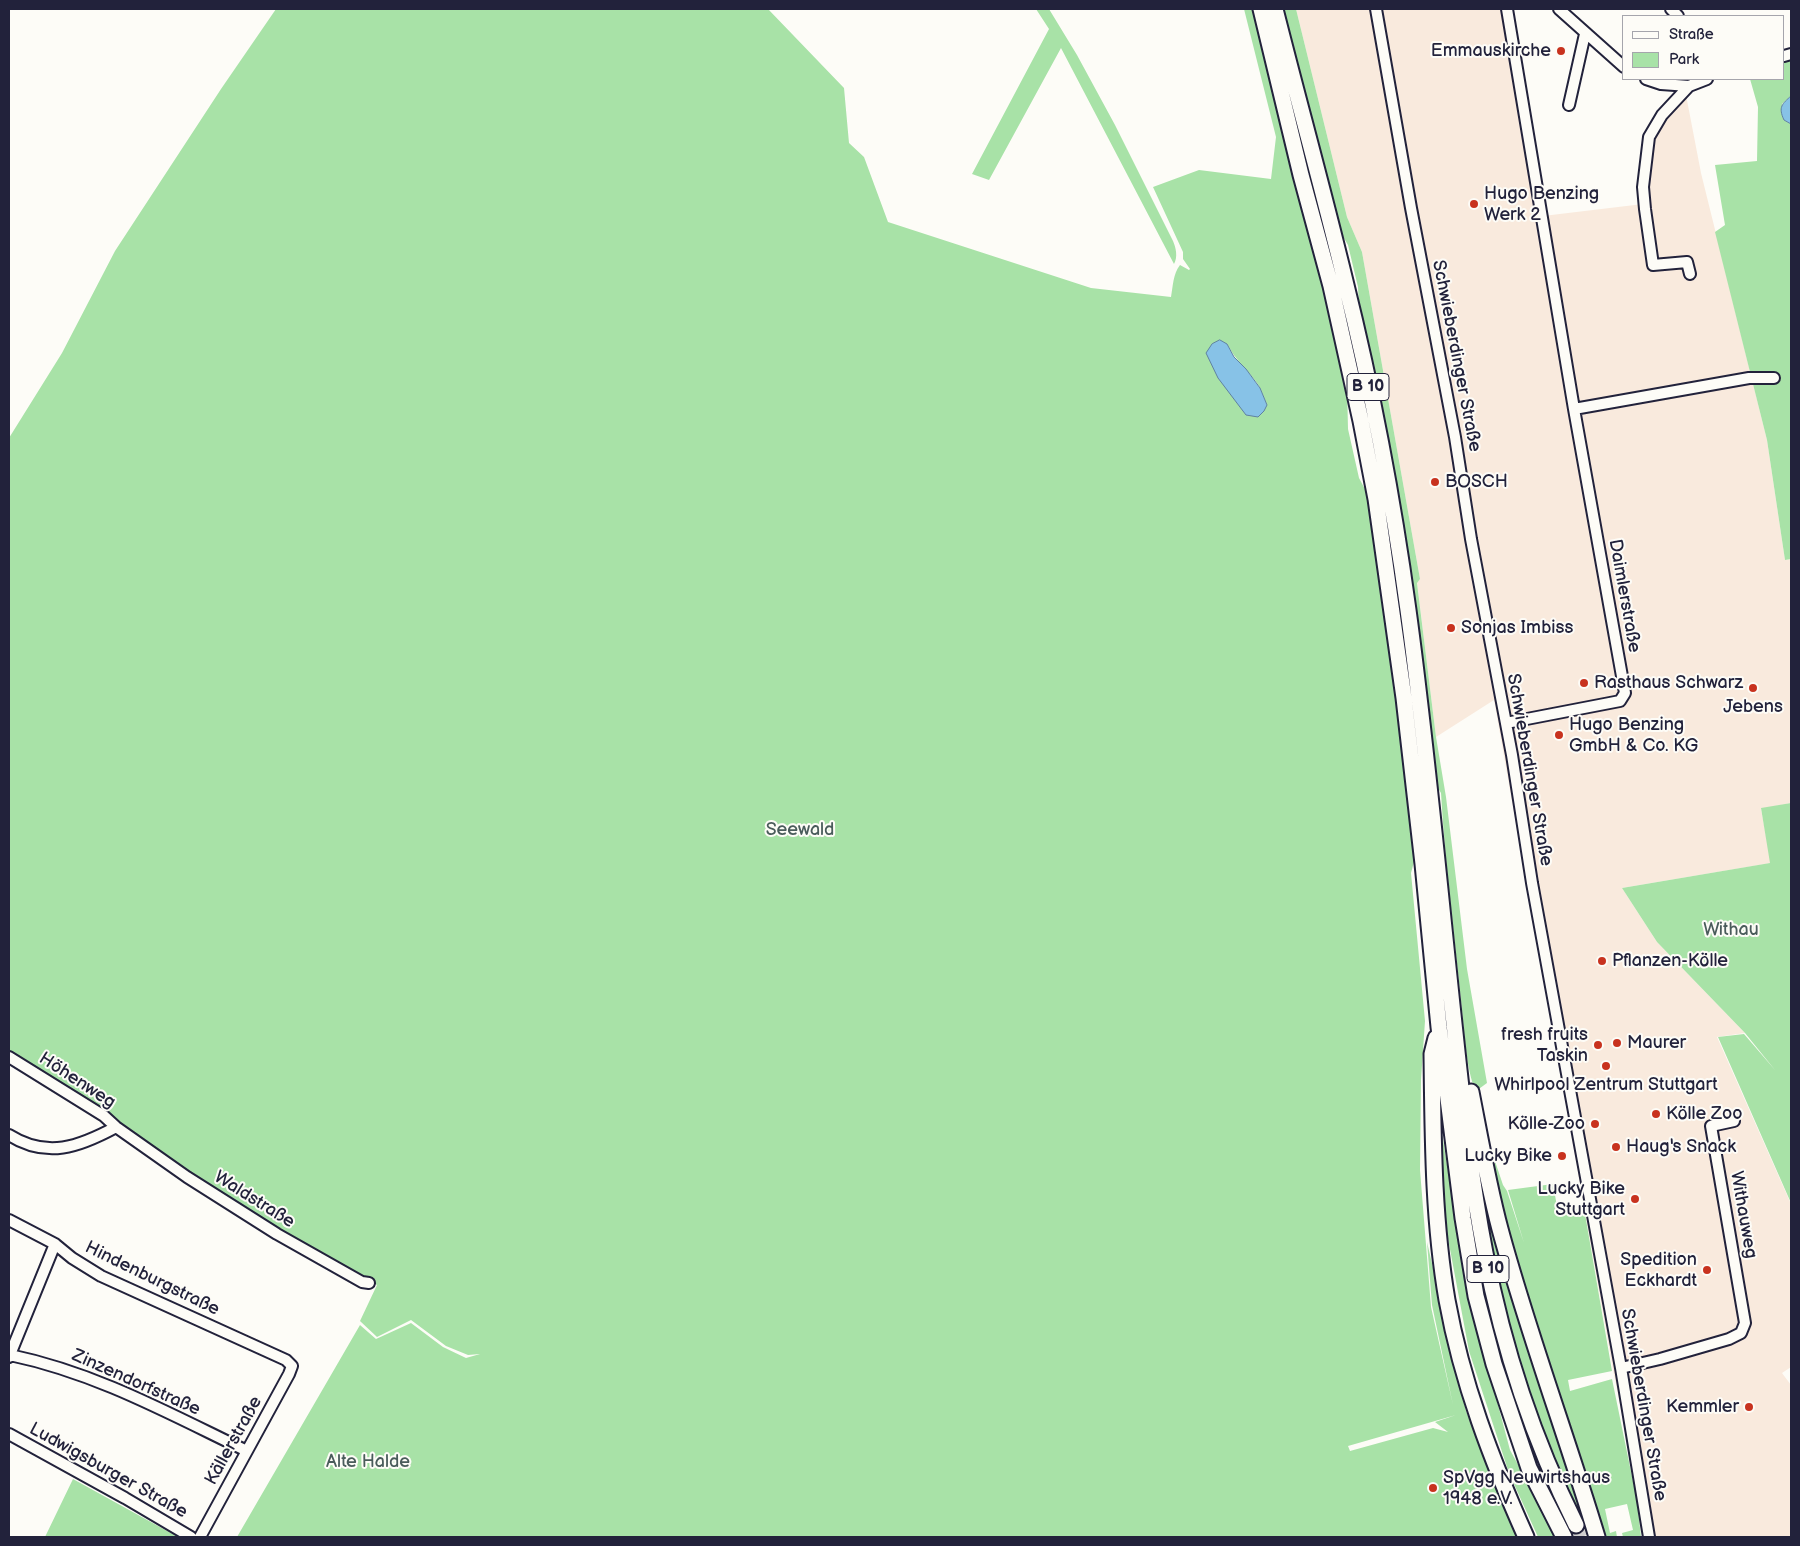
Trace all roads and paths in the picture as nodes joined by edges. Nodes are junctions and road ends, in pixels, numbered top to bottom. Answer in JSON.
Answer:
{"nodes":[{"id":1,"x":1261,"y":9,"type":"edge"},
{"id":2,"x":1275,"y":9,"type":"edge"},
{"id":3,"x":1376,"y":9,"type":"edge"},
{"id":4,"x":1507,"y":9,"type":"edge"},
{"id":5,"x":1559,"y":9,"type":"edge"},
{"id":6,"x":1585,"y":34,"type":"junction"},
{"id":7,"x":1622,"y":65,"type":"edge"},
{"id":8,"x":1649,"y":80,"type":"edge"},
{"id":9,"x":1704,"y":80,"type":"edge"},
{"id":10,"x":1689,"y":86,"type":"junction"},
{"id":11,"x":1569,"y":105,"type":"dead end"},
{"id":12,"x":1690,"y":274,"type":"dead end"},
{"id":13,"x":1774,"y":378,"type":"dead end"},
{"id":14,"x":1574,"y":409,"type":"junction"},
{"id":15,"x":1506,"y":723,"type":"junction"},
{"id":16,"x":1451,"y":999,"type":"junction"},
{"id":17,"x":1439,"y":1027,"type":"junction"},
{"id":18,"x":9,"y":1057,"type":"edge"},
{"id":19,"x":1734,"y":1121,"type":"dead end"},
{"id":20,"x":116,"y":1126,"type":"junction"},
{"id":21,"x":127,"y":1134,"type":"joint"},
{"id":22,"x":9,"y":1135,"type":"edge"},
{"id":23,"x":9,"y":1220,"type":"edge"},
{"id":24,"x":55,"y":1244,"type":"junction"},
{"id":25,"x":369,"y":1283,"type":"dead end"},
{"id":26,"x":9,"y":1356,"type":"edge"},
{"id":27,"x":286,"y":1360,"type":"joint"},
{"id":28,"x":1621,"y":1368,"type":"junction"},
{"id":29,"x":9,"y":1434,"type":"edge"},
{"id":30,"x":247,"y":1451,"type":"junction"},
{"id":31,"x":1576,"y":1525,"type":"tunnel mouth"},
{"id":32,"x":191,"y":1537,"type":"edge"},
{"id":33,"x":200,"y":1537,"type":"edge"},
{"id":34,"x":1526,"y":1537,"type":"edge"},
{"id":35,"x":1564,"y":1537,"type":"tunnel mouth"},
{"id":36,"x":1597,"y":1537,"type":"edge"},
{"id":37,"x":1649,"y":1537,"type":"edge"}],
"edges":[{"from":1,"to":17,"type":"highway","number":"B 10"},
{"from":2,"to":16,"type":"highway","number":"B 10"},
{"from":3,"to":15,"type":"street","name":"Schwieberdinger Straße"},
{"from":4,"to":14,"type":"street","name":"Daimlerstraße"},
{"from":5,"to":6,"type":"street"},
{"from":6,"to":7,"type":"street"},
{"from":6,"to":11,"type":"street"},
{"from":8,"to":10,"type":"street"},
{"from":9,"to":10,"type":"street"},
{"from":10,"to":12,"type":"street"},
{"from":13,"to":14,"type":"street"},
{"from":14,"to":15,"type":"street","name":"Daimlerstraße"},
{"from":15,"to":28,"type":"street","name":"Schwieberdinger Straße"},
{"from":16,"to":31,"type":"highway","number":"B 10"},
{"from":16,"to":36,"type":"highway","number":"B 10"},
{"from":17,"to":34,"type":"highway","number":"B 10"},
{"from":17,"to":35,"type":"highway","number":"B 10"},
{"from":18,"to":20,"type":"street","name":"Höhenweg"},
{"from":19,"to":28,"type":"street","name":"Withauweg"},
{"from":20,"to":21,"type":"street","name":"Höhenweg"},
{"from":20,"to":22,"type":"street"},
{"from":21,"to":25,"type":"street","name":"Waldstraße"},
{"from":23,"to":24,"type":"street","name":"Hindenburgstraße"},
{"from":24,"to":26,"type":"street"},
{"from":24,"to":27,"type":"street","name":"Hindenburgstraße"},
{"from":26,"to":30,"type":"street","name":"Zinzendorfstraße"},
{"from":27,"to":30,"type":"street","name":"Källerstraße"},
{"from":28,"to":37,"type":"street","name":"Schwieberdinger Straße"},
{"from":29,"to":32,"type":"street","name":"Ludwigsburger Straße"},
{"from":30,"to":33,"type":"street","name":"Källerstraße"}]}
